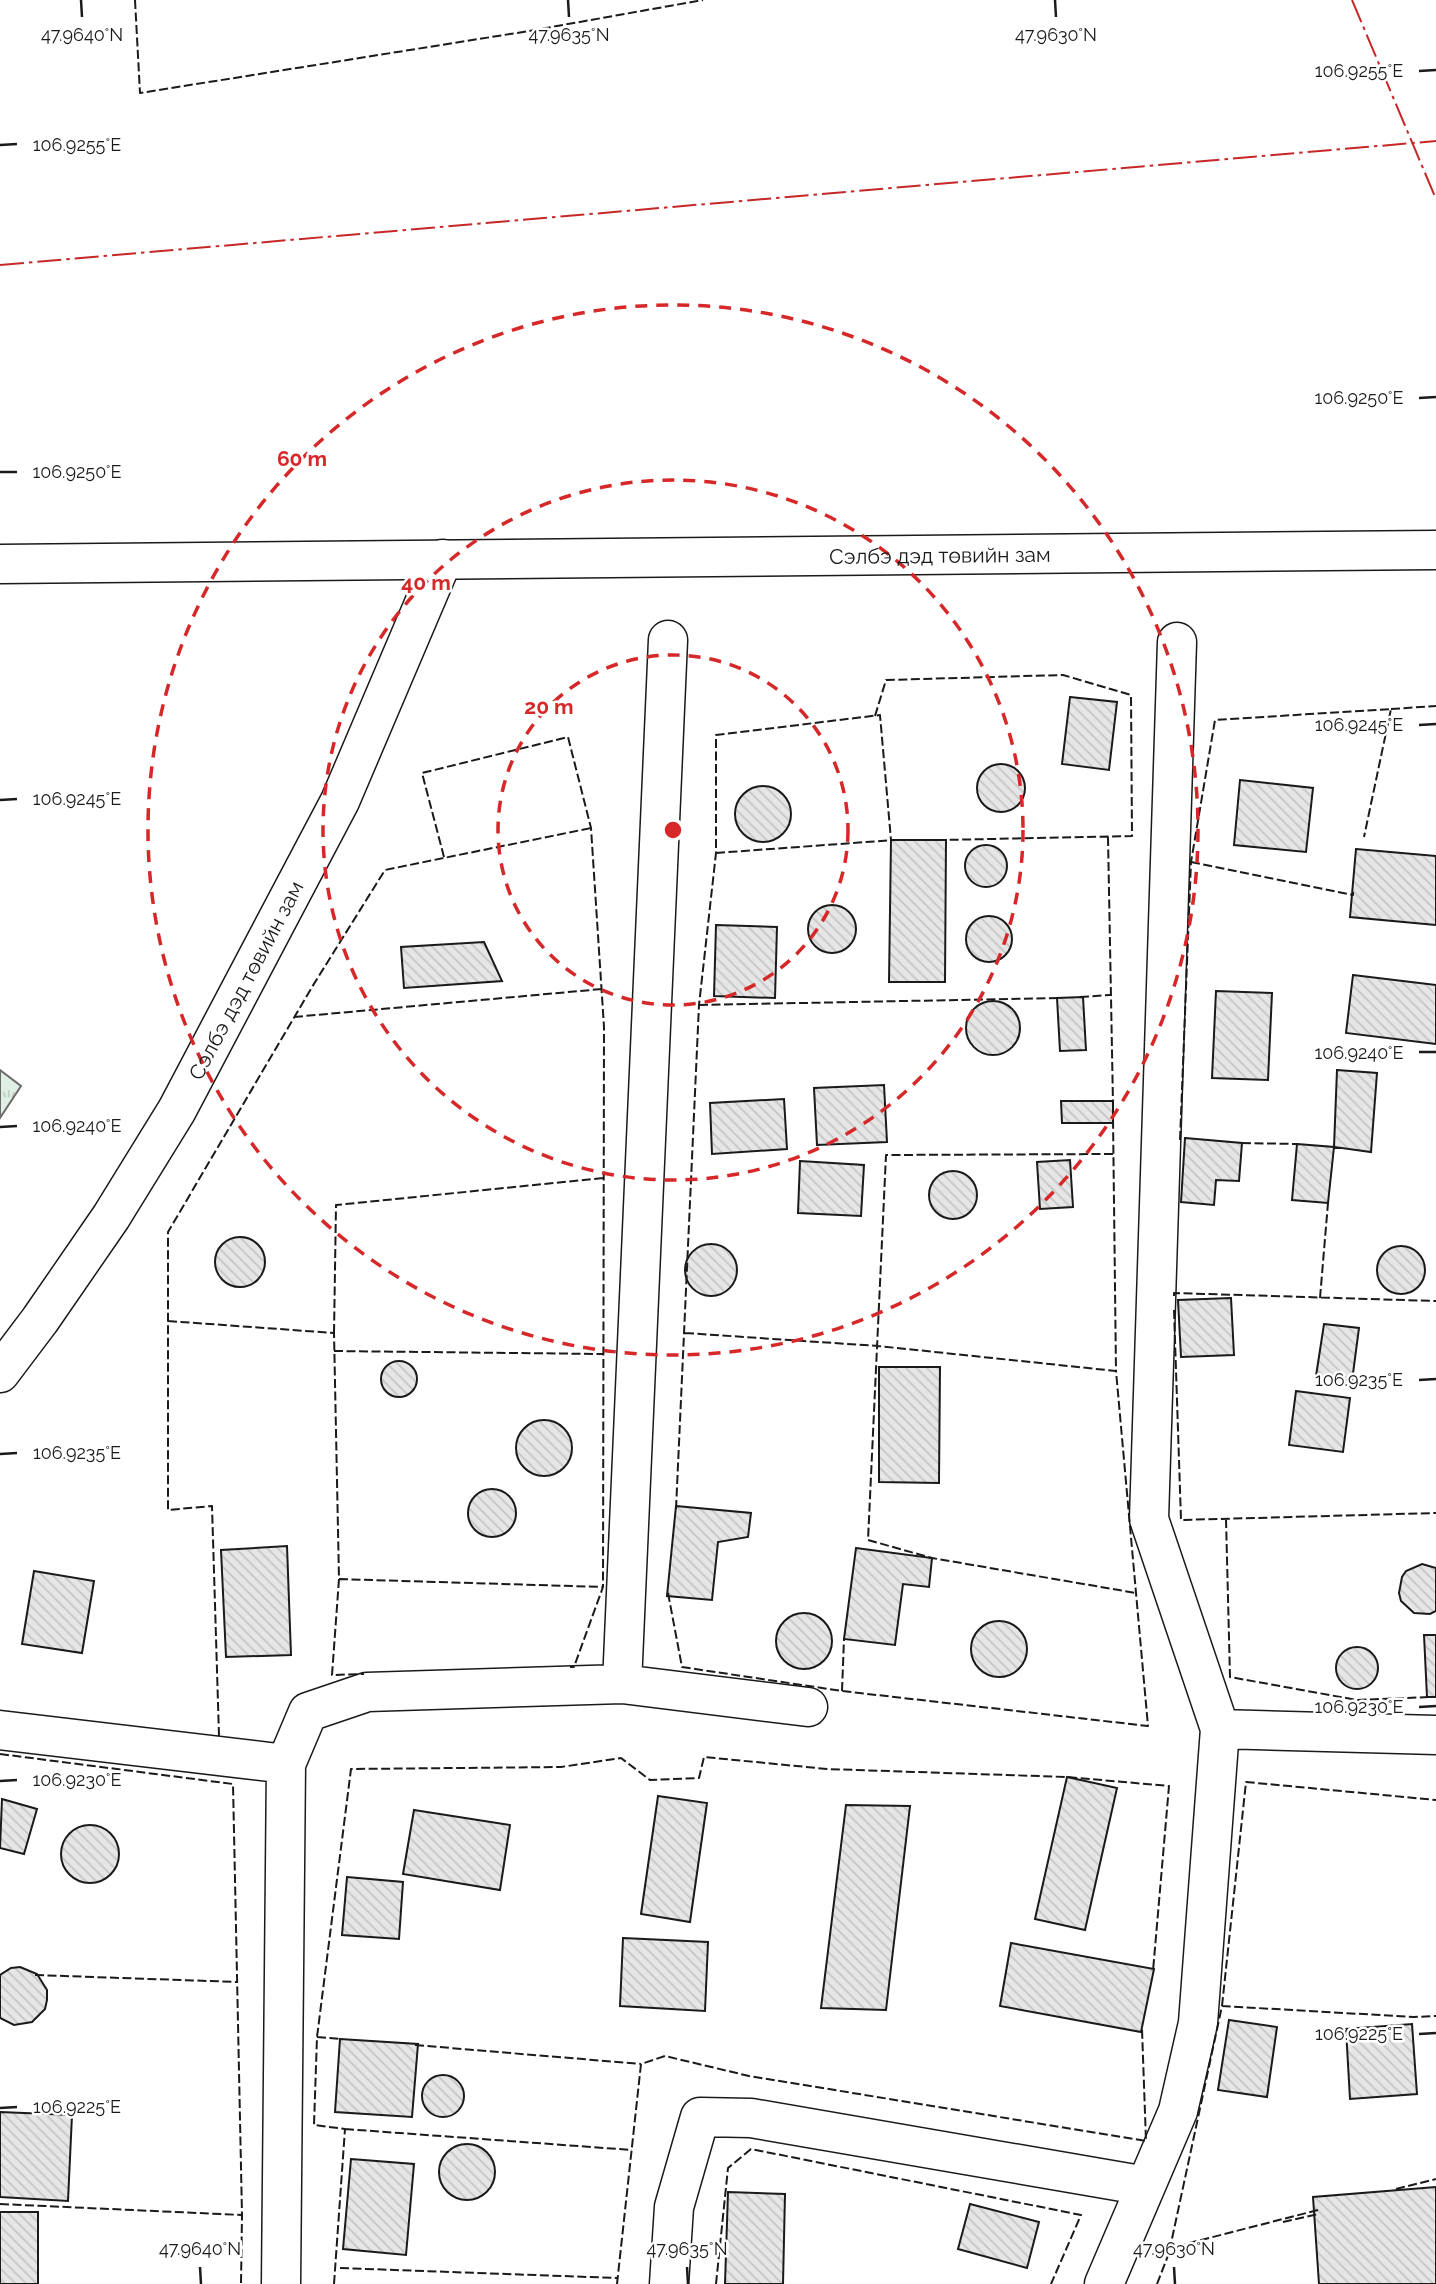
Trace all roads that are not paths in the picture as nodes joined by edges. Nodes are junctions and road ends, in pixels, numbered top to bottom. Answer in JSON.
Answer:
{"nodes":[{"id":1,"x":1436,"y":550,"type":"edge"},
{"id":2,"x":443,"y":559,"type":"junction"},
{"id":3,"x":0,"y":564,"type":"edge"},
{"id":4,"x":668,"y":640,"type":"dead end"},
{"id":5,"x":1177,"y":642,"type":"dead end"},
{"id":6,"x":0,"y":1374,"type":"edge"},
{"id":7,"x":622,"y":1684,"type":"junction"},
{"id":8,"x":808,"y":1707,"type":"dead end"},
{"id":9,"x":1220,"y":1729,"type":"junction"},
{"id":10,"x":0,"y":1730,"type":"edge"},
{"id":11,"x":1436,"y":1735,"type":"edge"},
{"id":12,"x":286,"y":1764,"type":"junction"},
{"id":13,"x":1146,"y":2186,"type":"junction"},
{"id":14,"x":281,"y":2284,"type":"edge"},
{"id":15,"x":669,"y":2284,"type":"edge"},
{"id":16,"x":1104,"y":2284,"type":"edge"}],
"edges":[{"from":1,"to":2,"type":"street","name":"Сэлбэ дэд төвийн зам"},
{"from":2,"to":3,"type":"street","name":"Сэлбэ дэд төвийн зам"},
{"from":2,"to":6,"type":"street","name":"Сэлбэ дэд төвийн зам"},
{"from":4,"to":7,"type":"street"},
{"from":5,"to":9,"type":"street"},
{"from":7,"to":8,"type":"street"},
{"from":7,"to":12,"type":"street"},
{"from":9,"to":11,"type":"street"},
{"from":9,"to":13,"type":"street"},
{"from":10,"to":12,"type":"street"},
{"from":12,"to":14,"type":"street"},
{"from":13,"to":15,"type":"street"},
{"from":13,"to":16,"type":"street"}]}
